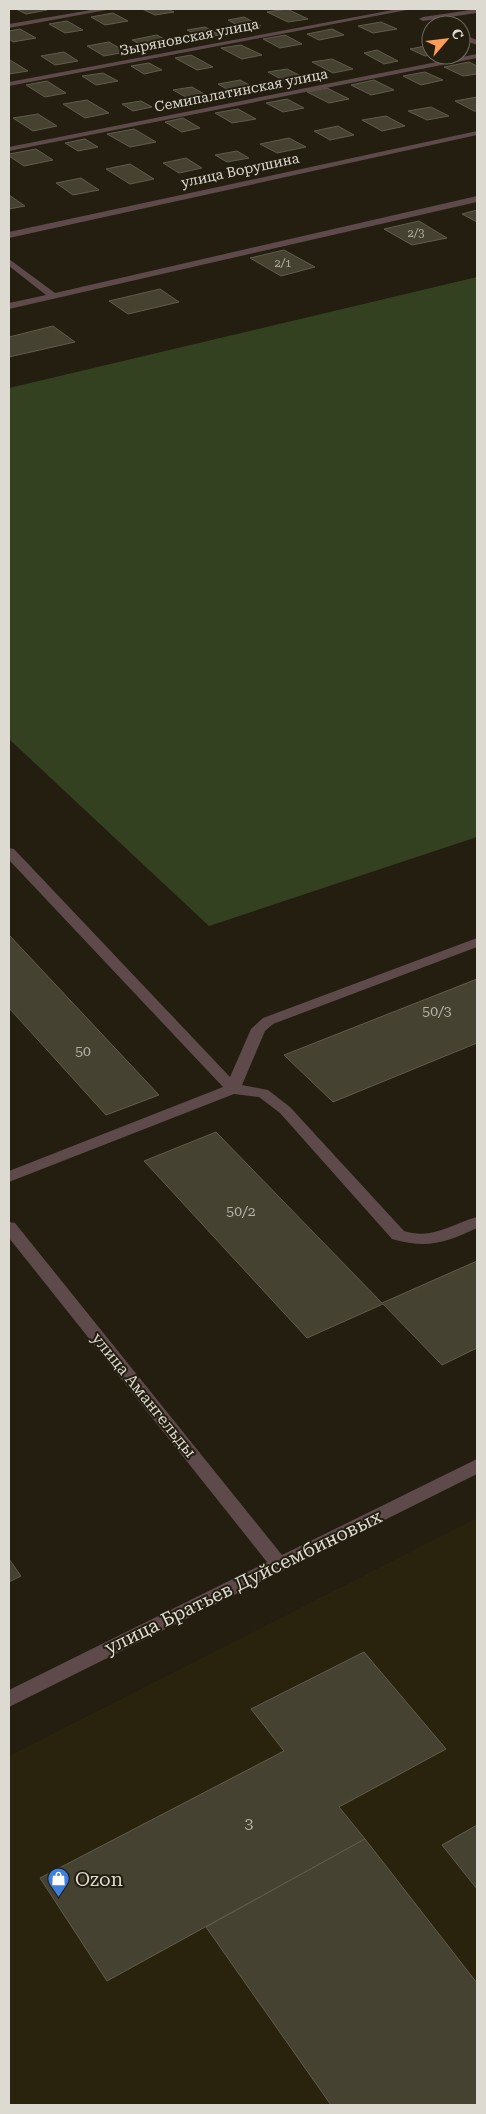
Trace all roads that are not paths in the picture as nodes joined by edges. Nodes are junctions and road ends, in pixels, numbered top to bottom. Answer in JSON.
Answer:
{"nodes":[{"id":1,"x":108,"y":9,"type":"edge"},
{"id":2,"x":403,"y":9,"type":"edge"},
{"id":3,"x":477,"y":11,"type":"edge"},
{"id":4,"x":453,"y":15,"type":"edge"},
{"id":5,"x":421,"y":19,"type":"edge"},
{"id":6,"x":9,"y":26,"type":"edge"},
{"id":7,"x":477,"y":56,"type":"edge"},
{"id":8,"x":9,"y":84,"type":"edge"},
{"id":9,"x":477,"y":133,"type":"edge"},
{"id":10,"x":9,"y":149,"type":"edge"},
{"id":11,"x":477,"y":199,"type":"edge"},
{"id":12,"x":9,"y":235,"type":"edge"},
{"id":13,"x":9,"y":262,"type":"edge"},
{"id":14,"x":54,"y":296,"type":"junction"},
{"id":15,"x":9,"y":306,"type":"edge"},
{"id":16,"x":9,"y":852,"type":"edge"},
{"id":17,"x":477,"y":942,"type":"edge"},
{"id":18,"x":233,"y":1089,"type":"junction"},
{"id":19,"x":9,"y":1177,"type":"edge"},
{"id":20,"x":477,"y":1222,"type":"edge"},
{"id":21,"x":9,"y":1227,"type":"edge"},
{"id":22,"x":477,"y":1466,"type":"edge"},
{"id":23,"x":279,"y":1564,"type":"junction"},
{"id":24,"x":9,"y":1699,"type":"edge"}],
"edges":[{"from":1,"to":6,"type":"street"},
{"from":2,"to":5,"type":"street"},
{"from":2,"to":8,"type":"street","name":"Зыряновская улица"},
{"from":3,"to":4,"type":"street"},
{"from":7,"to":10,"type":"street","name":"Семипалатинская улица"},
{"from":9,"to":12,"type":"street","name":"улица Ворушина"},
{"from":11,"to":14,"type":"street"},
{"from":13,"to":14,"type":"street"},
{"from":14,"to":15,"type":"street"},
{"from":16,"to":18,"type":"street"},
{"from":17,"to":18,"type":"street"},
{"from":18,"to":19,"type":"street"},
{"from":18,"to":20,"type":"street"},
{"from":21,"to":23,"type":"street","name":"улица Амангельды"},
{"from":22,"to":23,"type":"street","name":"улица Братьев Дуйсембиновых"},
{"from":23,"to":24,"type":"street","name":"улица Братьев Дуйсембиновых"}]}
